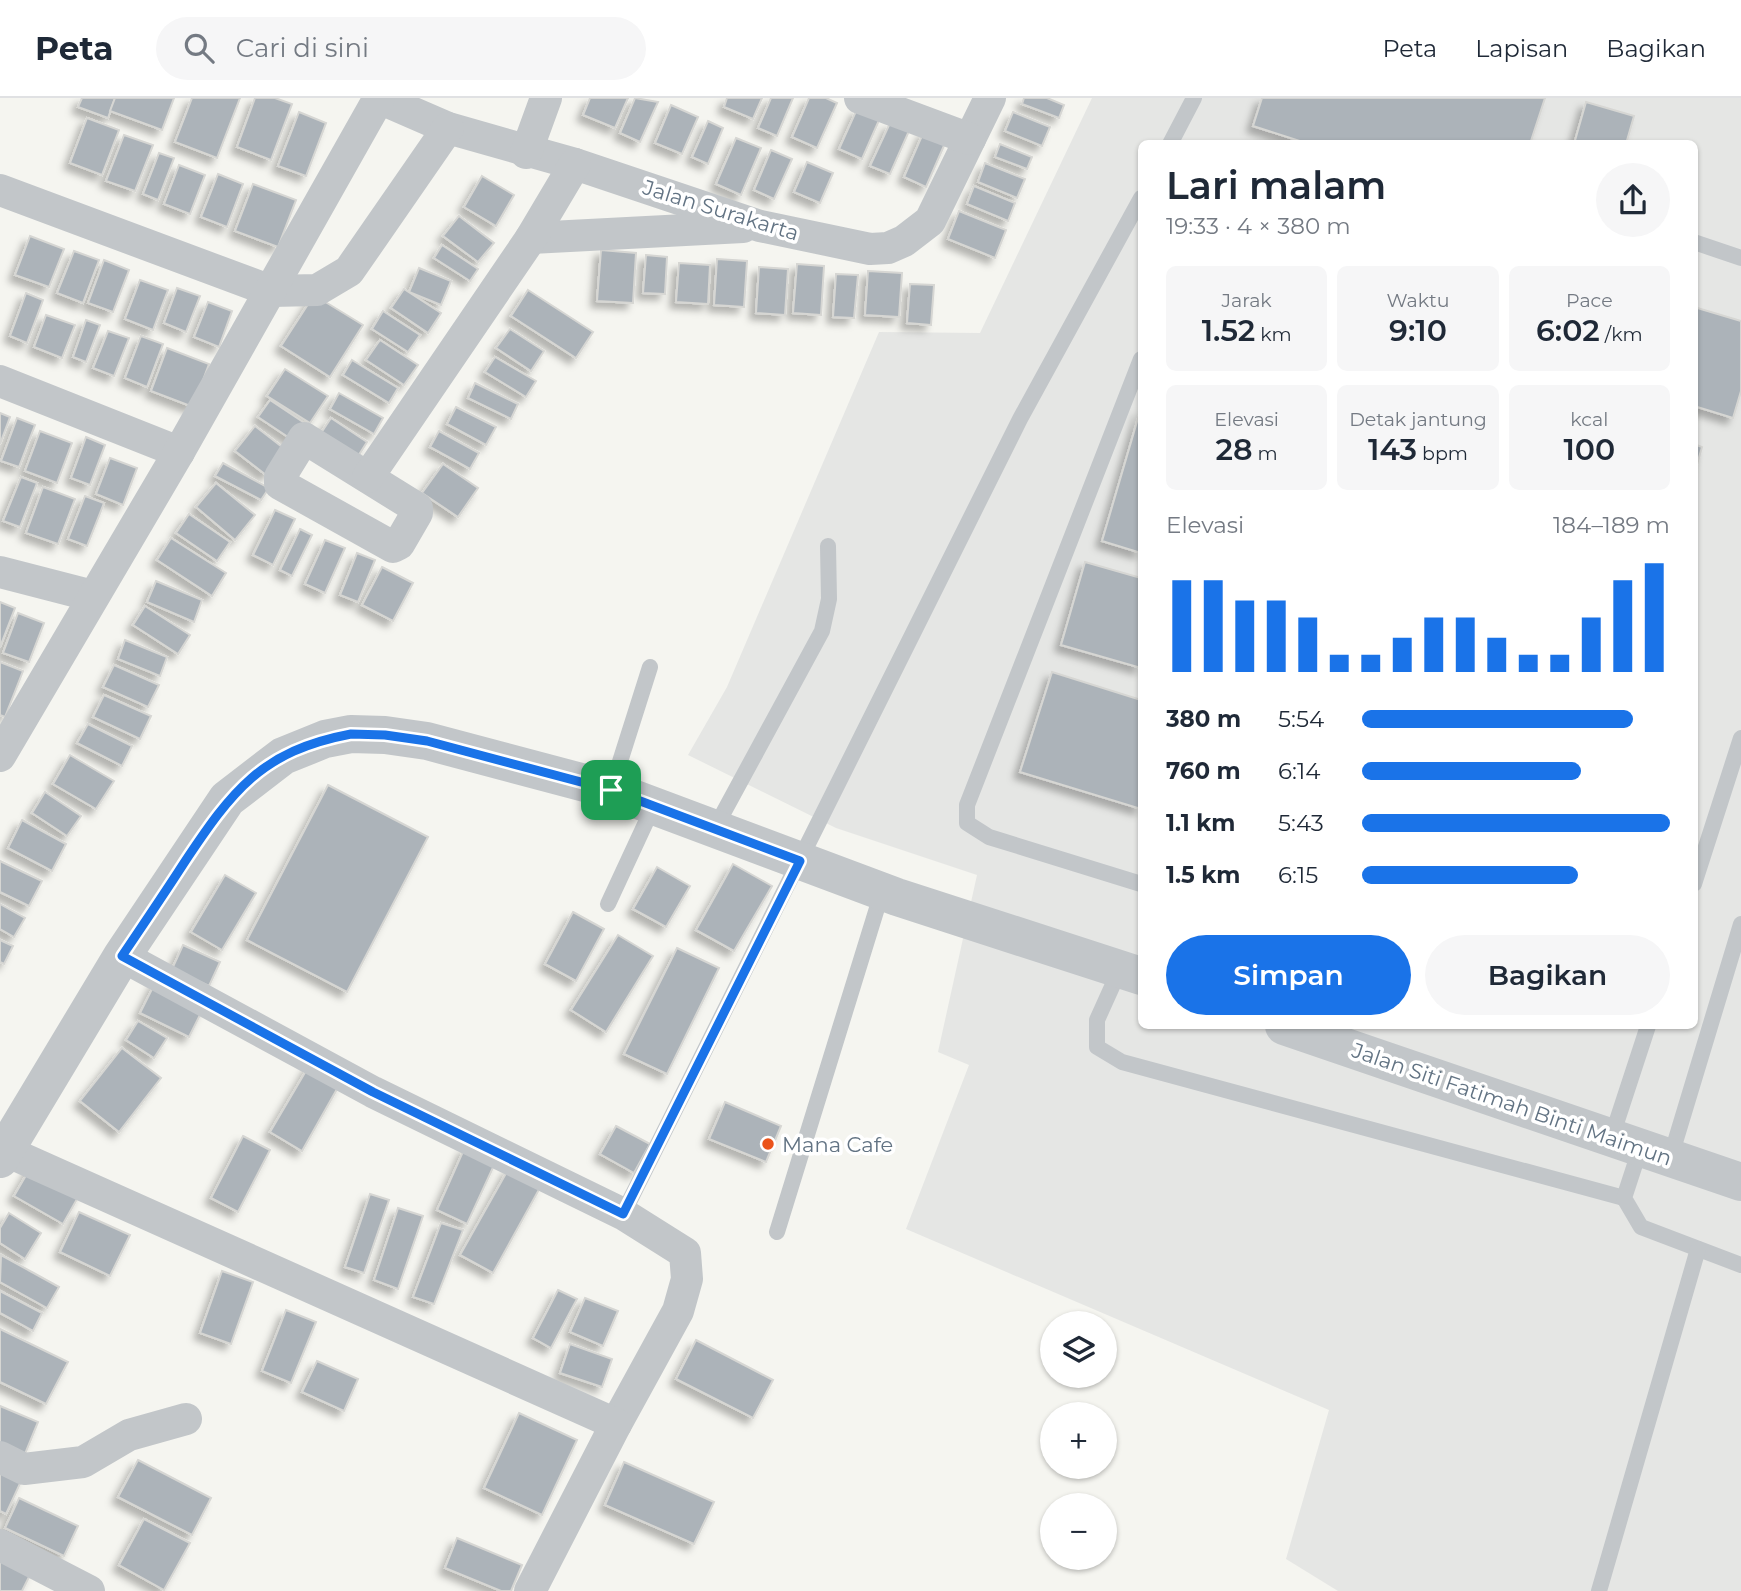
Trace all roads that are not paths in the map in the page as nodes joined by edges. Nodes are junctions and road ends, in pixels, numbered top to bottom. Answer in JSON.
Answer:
{"nodes":[{"id":1,"x":379,"y":98,"type":"edge"},
{"id":2,"x":546,"y":98,"type":"edge"},
{"id":3,"x":860,"y":98,"type":"edge"},
{"id":4,"x":990,"y":98,"type":"edge"},
{"id":5,"x":1194,"y":98,"type":"edge"},
{"id":6,"x":447,"y":128,"type":"junction"},
{"id":7,"x":970,"y":139,"type":"junction"},
{"id":8,"x":1172,"y":140,"type":"edge"},
{"id":9,"x":526,"y":153,"type":"junction"},
{"id":10,"x":575,"y":164,"type":"junction"},
{"id":11,"x":0,"y":190,"type":"edge"},
{"id":12,"x":1138,"y":203,"type":"edge"},
{"id":13,"x":760,"y":226,"type":"junction"},
{"id":14,"x":531,"y":239,"type":"junction"},
{"id":15,"x":1698,"y":243,"type":"edge"},
{"id":16,"x":1741,"y":258,"type":"edge"},
{"id":17,"x":271,"y":291,"type":"junction"},
{"id":18,"x":1138,"y":367,"type":"edge"},
{"id":19,"x":0,"y":381,"type":"edge"},
{"id":20,"x":179,"y":452,"type":"junction"},
{"id":21,"x":368,"y":477,"type":"dead end"},
{"id":22,"x":828,"y":547,"type":"dead end"},
{"id":23,"x":0,"y":572,"type":"edge"},
{"id":24,"x":93,"y":596,"type":"junction"},
{"id":25,"x":650,"y":667,"type":"dead end"},
{"id":26,"x":1741,"y":738,"type":"edge"},
{"id":27,"x":0,"y":756,"type":"edge"},
{"id":28,"x":611,"y":790,"type":"junction"},
{"id":29,"x":653,"y":807,"type":"junction"},
{"id":30,"x":714,"y":830,"type":"junction"},
{"id":31,"x":800,"y":861,"type":"junction"},
{"id":32,"x":1698,"y":872,"type":"edge"},
{"id":33,"x":1138,"y":883,"type":"edge"},
{"id":34,"x":882,"y":892,"type":"junction"},
{"id":35,"x":608,"y":904,"type":"dead end"},
{"id":36,"x":1741,"y":924,"type":"edge"},
{"id":37,"x":122,"y":956,"type":"junction"},
{"id":38,"x":1130,"y":972,"type":"edge"},
{"id":39,"x":1698,"y":1021,"type":"edge"},
{"id":40,"x":1293,"y":1029,"type":"edge"},
{"id":41,"x":1648,"y":1029,"type":"edge"},
{"id":42,"x":1694,"y":1029,"type":"edge"},
{"id":43,"x":1641,"y":1149,"type":"junction"},
{"id":44,"x":3,"y":1155,"type":"edge"},
{"id":45,"x":1741,"y":1182,"type":"edge"},
{"id":46,"x":1624,"y":1198,"type":"junction"},
{"id":47,"x":623,"y":1214,"type":"junction"},
{"id":48,"x":777,"y":1232,"type":"dead end"},
{"id":49,"x":1698,"y":1249,"type":"junction"},
{"id":50,"x":1741,"y":1265,"type":"edge"},
{"id":51,"x":186,"y":1419,"type":"dead end"},
{"id":52,"x":616,"y":1424,"type":"junction"},
{"id":53,"x":0,"y":1457,"type":"edge"},
{"id":54,"x":0,"y":1545,"type":"edge"},
{"id":55,"x":89,"y":1591,"type":"edge"},
{"id":56,"x":530,"y":1591,"type":"edge"},
{"id":57,"x":1599,"y":1591,"type":"edge"}],
"edges":[{"from":1,"to":6,"type":"street","name":"Jalan Surakarta"},
{"from":1,"to":17,"type":"street"},
{"from":2,"to":9,"type":"street"},
{"from":3,"to":7,"type":"street"},
{"from":4,"to":7,"type":"street","name":"Jalan Surakarta"},
{"from":5,"to":8,"type":"lane"},
{"from":6,"to":9,"type":"street","name":"Jalan Surakarta"},
{"from":6,"to":17,"type":"street"},
{"from":7,"to":13,"type":"street","name":"Jalan Surakarta"},
{"from":9,"to":10,"type":"street","name":"Jalan Surakarta"},
{"from":10,"to":13,"type":"street","name":"Jalan Surakarta"},
{"from":10,"to":14,"type":"street"},
{"from":11,"to":17,"type":"street"},
{"from":12,"to":31,"type":"lane"},
{"from":13,"to":14,"type":"street"},
{"from":14,"to":21,"type":"street"},
{"from":15,"to":16,"type":"lane"},
{"from":17,"to":20,"type":"street"},
{"from":18,"to":33,"type":"lane"},
{"from":19,"to":20,"type":"street"},
{"from":20,"to":24,"type":"street"},
{"from":22,"to":30,"type":"lane"},
{"from":23,"to":24,"type":"street"},
{"from":24,"to":27,"type":"street"},
{"from":25,"to":28,"type":"lane"},
{"from":26,"to":32,"type":"lane"},
{"from":28,"to":29,"type":"street"},
{"from":28,"to":37,"type":"street"},
{"from":29,"to":30,"type":"street"},
{"from":29,"to":35,"type":"lane"},
{"from":30,"to":31,"type":"street"},
{"from":31,"to":34,"type":"street"},
{"from":31,"to":47,"type":"lane"},
{"from":34,"to":38,"type":"street"},
{"from":34,"to":48,"type":"lane"},
{"from":36,"to":39,"type":"lane"},
{"from":37,"to":44,"type":"street"},
{"from":37,"to":47,"type":"street"},
{"from":38,"to":46,"type":"lane"},
{"from":40,"to":43,"type":"street","name":"Jalan Siti Fatimah Binti Maimun"},
{"from":41,"to":43,"type":"lane"},
{"from":42,"to":43,"type":"lane"},
{"from":43,"to":45,"type":"street","name":"Jalan Siti Fatimah Binti Maimun"},
{"from":43,"to":46,"type":"lane"},
{"from":44,"to":52,"type":"street"},
{"from":46,"to":49,"type":"lane"},
{"from":47,"to":52,"type":"street"},
{"from":49,"to":50,"type":"lane"},
{"from":49,"to":57,"type":"lane"},
{"from":51,"to":53,"type":"street"},
{"from":52,"to":56,"type":"street"},
{"from":54,"to":55,"type":"street"}]}
